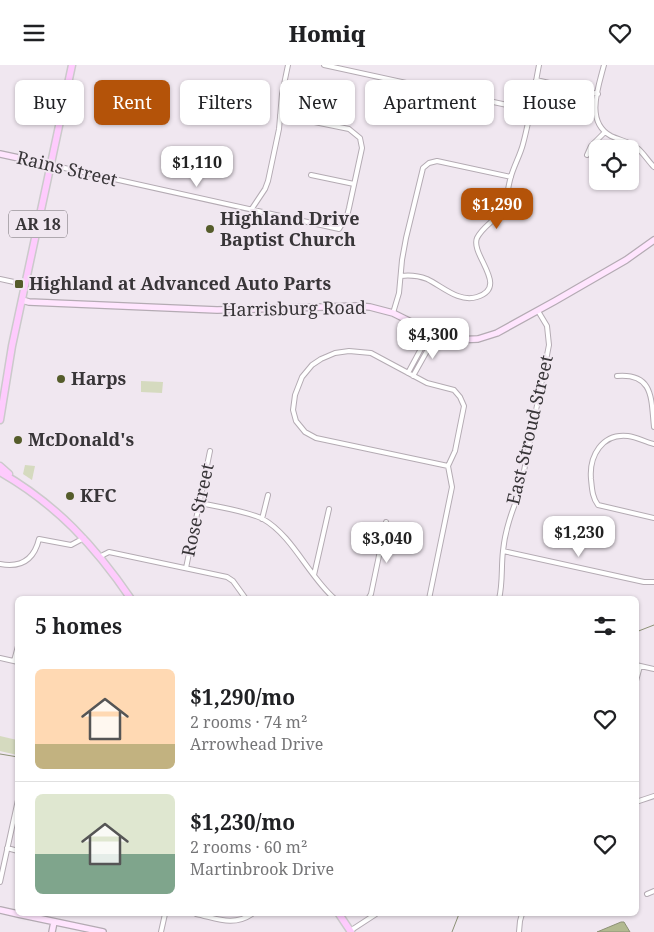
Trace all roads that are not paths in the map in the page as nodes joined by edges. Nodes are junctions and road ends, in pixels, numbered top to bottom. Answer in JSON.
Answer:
{"nodes":[{"id":1,"x":72,"y":65,"type":"edge"},
{"id":2,"x":288,"y":65,"type":"edge"},
{"id":3,"x":324,"y":65,"type":"edge"},
{"id":4,"x":540,"y":65,"type":"edge"},
{"id":5,"x":604,"y":65,"type":"edge"},
{"id":6,"x":285,"y":80,"type":"edge"},
{"id":7,"x":536,"y":80,"type":"edge"},
{"id":8,"x":594,"y":92,"type":"edge"},
{"id":9,"x":598,"y":93,"type":"junction"},
{"id":10,"x":504,"y":104,"type":"edge"},
{"id":11,"x":280,"y":115,"type":"edge"},
{"id":12,"x":329,"y":125,"type":"edge"},
{"id":13,"x":527,"y":125,"type":"edge"},
{"id":14,"x":605,"y":132,"type":"junction"},
{"id":15,"x":0,"y":154,"type":"edge"},
{"id":16,"x":587,"y":155,"type":"dead end"},
{"id":17,"x":652,"y":161,"type":"edge"},
{"id":18,"x":51,"y":165,"type":"junction"},
{"id":19,"x":654,"y":167,"type":"edge"},
{"id":20,"x":312,"y":175,"type":"dead end"},
{"id":21,"x":511,"y":177,"type":"junction"},
{"id":22,"x":354,"y":184,"type":"junction"},
{"id":23,"x":251,"y":210,"type":"junction"},
{"id":24,"x":654,"y":240,"type":"edge"},
{"id":25,"x":401,"y":276,"type":"junction"},
{"id":26,"x":0,"y":279,"type":"edge"},
{"id":27,"x":14,"y":283,"type":"dead end"},
{"id":28,"x":22,"y":300,"type":"junction"},
{"id":29,"x":538,"y":311,"type":"junction"},
{"id":30,"x":393,"y":313,"type":"junction"},
{"id":31,"x":430,"y":332,"type":"junction"},
{"id":32,"x":436,"y":335,"type":"junction"},
{"id":33,"x":408,"y":373,"type":"junction"},
{"id":34,"x":413,"y":376,"type":"junction"},
{"id":35,"x":617,"y":376,"type":"dead end"},
{"id":36,"x":1,"y":406,"type":"edge"},
{"id":37,"x":0,"y":419,"type":"edge"},
{"id":38,"x":654,"y":427,"type":"edge"},
{"id":39,"x":654,"y":444,"type":"edge"},
{"id":40,"x":210,"y":451,"type":"dead end"},
{"id":41,"x":0,"y":466,"type":"edge"},
{"id":42,"x":448,"y":466,"type":"junction"},
{"id":43,"x":0,"y":472,"type":"edge"},
{"id":44,"x":0,"y":480,"type":"edge"},
{"id":45,"x":16,"y":482,"type":"junction"},
{"id":46,"x":268,"y":495,"type":"dead end"},
{"id":47,"x":200,"y":503,"type":"junction"},
{"id":48,"x":329,"y":509,"type":"dead end"},
{"id":49,"x":654,"y":518,"type":"edge"},
{"id":50,"x":262,"y":519,"type":"junction"},
{"id":51,"x":386,"y":521,"type":"dead end"},
{"id":52,"x":85,"y":538,"type":"junction"},
{"id":53,"x":503,"y":551,"type":"junction"},
{"id":54,"x":101,"y":557,"type":"junction"},
{"id":55,"x":0,"y":564,"type":"edge"},
{"id":56,"x":186,"y":568,"type":"junction"},
{"id":57,"x":314,"y":575,"type":"junction"},
{"id":58,"x":654,"y":582,"type":"edge"},
{"id":59,"x":129,"y":596,"type":"edge"},
{"id":60,"x":244,"y":596,"type":"edge"},
{"id":61,"x":332,"y":596,"type":"edge"},
{"id":62,"x":370,"y":596,"type":"edge"},
{"id":63,"x":430,"y":596,"type":"edge"},
{"id":64,"x":499,"y":596,"type":"edge"},
{"id":65,"x":0,"y":658,"type":"edge"},
{"id":66,"x":15,"y":661,"type":"edge"},
{"id":67,"x":639,"y":665,"type":"edge"},
{"id":68,"x":654,"y":669,"type":"edge"},
{"id":69,"x":654,"y":796,"type":"edge"},
{"id":70,"x":639,"y":801,"type":"edge"},
{"id":71,"x":15,"y":812,"type":"edge"},
{"id":72,"x":7,"y":848,"type":"junction"},
{"id":73,"x":15,"y":850,"type":"edge"},
{"id":74,"x":0,"y":882,"type":"edge"},
{"id":75,"x":654,"y":891,"type":"edge"},
{"id":76,"x":647,"y":894,"type":"dead end"},
{"id":77,"x":0,"y":910,"type":"edge"},
{"id":78,"x":15,"y":913,"type":"edge"},
{"id":79,"x":27,"y":916,"type":"edge"},
{"id":80,"x":164,"y":916,"type":"edge"},
{"id":81,"x":204,"y":916,"type":"edge"},
{"id":82,"x":246,"y":916,"type":"edge"},
{"id":83,"x":340,"y":916,"type":"edge"},
{"id":84,"x":373,"y":916,"type":"edge"},
{"id":85,"x":521,"y":916,"type":"edge"},
{"id":86,"x":54,"y":922,"type":"junction"},
{"id":87,"x":350,"y":931,"type":"edge"},
{"id":88,"x":52,"y":932,"type":"edge"},
{"id":89,"x":103,"y":932,"type":"edge"},
{"id":90,"x":161,"y":932,"type":"edge"},
{"id":91,"x":519,"y":932,"type":"edge"}],
"edges":[{"from":1,"to":18,"type":"main road","number":"AR 18"},
{"from":2,"to":6,"type":"street"},
{"from":3,"to":10,"type":"street"},
{"from":4,"to":7,"type":"street"},
{"from":5,"to":9,"type":"street"},
{"from":8,"to":9,"type":"street"},
{"from":9,"to":14,"type":"street"},
{"from":11,"to":23,"type":"street"},
{"from":12,"to":22,"type":"street"},
{"from":13,"to":21,"type":"street"},
{"from":14,"to":16,"type":"street"},
{"from":14,"to":17,"type":"street"},
{"from":15,"to":18,"type":"main road","name":"Rains Street"},
{"from":17,"to":19,"type":"street"},
{"from":18,"to":23,"type":"street","name":"Rains Street"},
{"from":18,"to":28,"type":"main road","number":"AR 18"},
{"from":20,"to":22,"type":"street"},
{"from":21,"to":25,"type":"street"},
{"from":21,"to":25,"type":"street"},
{"from":22,"to":23,"type":"street","name":"Rains Street"},
{"from":24,"to":29,"type":"main road","name":"Harrisburg Road"},
{"from":25,"to":30,"type":"street"},
{"from":26,"to":27,"type":"street"},
{"from":28,"to":30,"type":"main road","name":"Harrisburg Road"},
{"from":28,"to":36,"type":"main road","number":"AR 18"},
{"from":29,"to":32,"type":"main road","name":"Harrisburg Road"},
{"from":29,"to":53,"type":"street","name":"East Stroud Street"},
{"from":30,"to":31,"type":"main road","name":"Harrisburg Road"},
{"from":31,"to":32,"type":"main road","name":"Harrisburg Road"},
{"from":31,"to":33,"type":"street"},
{"from":32,"to":34,"type":"street"},
{"from":33,"to":34,"type":"street"},
{"from":33,"to":42,"type":"street"},
{"from":34,"to":42,"type":"street"},
{"from":35,"to":38,"type":"street"},
{"from":36,"to":37,"type":"main road","number":"AR 18"},
{"from":39,"to":49,"type":"street"},
{"from":40,"to":47,"type":"street","name":"Rose Street"},
{"from":41,"to":45,"type":"main road"},
{"from":42,"to":63,"type":"street"},
{"from":43,"to":45,"type":"main road"},
{"from":44,"to":45,"type":"main road"},
{"from":45,"to":52,"type":"main road"},
{"from":46,"to":50,"type":"street"},
{"from":47,"to":50,"type":"street"},
{"from":47,"to":56,"type":"street","name":"Rose Street"},
{"from":48,"to":57,"type":"street"},
{"from":50,"to":57,"type":"street"},
{"from":51,"to":62,"type":"street"},
{"from":52,"to":54,"type":"main road"},
{"from":52,"to":55,"type":"street"},
{"from":53,"to":58,"type":"street"},
{"from":53,"to":64,"type":"street","name":"East Stroud Street"},
{"from":54,"to":56,"type":"street"},
{"from":54,"to":59,"type":"main road"},
{"from":56,"to":60,"type":"street"},
{"from":57,"to":61,"type":"street"},
{"from":65,"to":66,"type":"street"},
{"from":67,"to":68,"type":"street"},
{"from":69,"to":70,"type":"street"},
{"from":71,"to":72,"type":"street"},
{"from":72,"to":73,"type":"street"},
{"from":72,"to":74,"type":"street"},
{"from":75,"to":76,"type":"street"},
{"from":77,"to":78,"type":"main road"},
{"from":79,"to":86,"type":"main road"},
{"from":80,"to":90,"type":"street"},
{"from":81,"to":82,"type":"street"},
{"from":83,"to":87,"type":"main road"},
{"from":84,"to":87,"type":"street"},
{"from":85,"to":91,"type":"street"},
{"from":86,"to":88,"type":"main road"},
{"from":86,"to":89,"type":"main road"}]}
